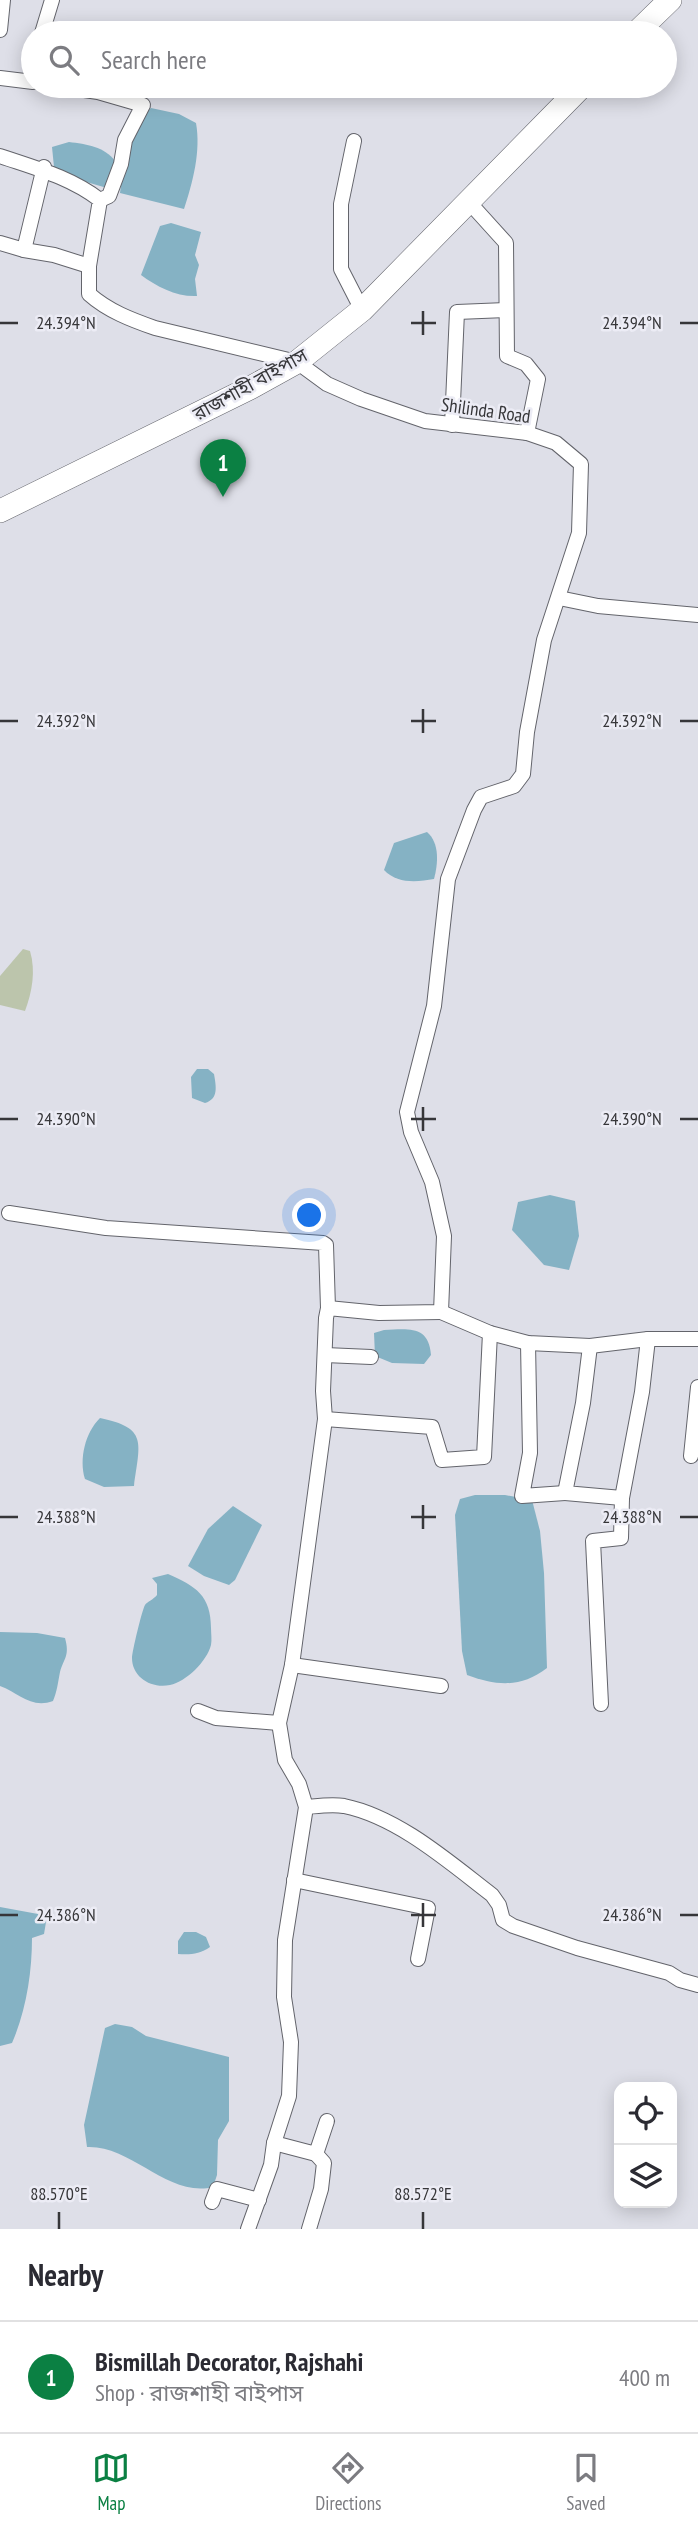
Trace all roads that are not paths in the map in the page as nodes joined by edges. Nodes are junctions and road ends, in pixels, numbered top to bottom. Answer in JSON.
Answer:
{"nodes":[{"id":1,"x":3,"y":0,"type":"edge"},
{"id":2,"x":52,"y":0,"type":"edge"},
{"id":3,"x":670,"y":0,"type":"edge"},
{"id":4,"x":46,"y":21,"type":"edge"},
{"id":5,"x":648,"y":21,"type":"edge"},
{"id":6,"x":0,"y":23,"type":"edge"},
{"id":7,"x":0,"y":78,"type":"edge"},
{"id":8,"x":21,"y":81,"type":"edge"},
{"id":9,"x":119,"y":98,"type":"edge"},
{"id":10,"x":570,"y":98,"type":"edge"},
{"id":11,"x":354,"y":141,"type":"dead end"},
{"id":12,"x":1,"y":161,"type":"edge"},
{"id":13,"x":44,"y":167,"type":"dead end"},
{"id":14,"x":100,"y":200,"type":"junction"},
{"id":15,"x":468,"y":201,"type":"junction"},
{"id":16,"x":0,"y":243,"type":"edge"},
{"id":17,"x":24,"y":250,"type":"junction"},
{"id":18,"x":89,"y":266,"type":"junction"},
{"id":19,"x":362,"y":310,"type":"junction"},
{"id":20,"x":506,"y":310,"type":"junction"},
{"id":21,"x":297,"y":362,"type":"junction"},
{"id":22,"x":453,"y":425,"type":"junction"},
{"id":23,"x":527,"y":433,"type":"junction"},
{"id":24,"x":0,"y":512,"type":"edge"},
{"id":25,"x":559,"y":598,"type":"junction"},
{"id":26,"x":698,"y":615,"type":"edge"},
{"id":27,"x":9,"y":1213,"type":"dead end"},
{"id":28,"x":328,"y":1308,"type":"junction"},
{"id":29,"x":441,"y":1312,"type":"junction"},
{"id":30,"x":490,"y":1333,"type":"junction"},
{"id":31,"x":648,"y":1339,"type":"junction"},
{"id":32,"x":698,"y":1339,"type":"edge"},
{"id":33,"x":528,"y":1343,"type":"junction"},
{"id":34,"x":590,"y":1346,"type":"junction"},
{"id":35,"x":325,"y":1355,"type":"junction"},
{"id":36,"x":371,"y":1357,"type":"dead end"},
{"id":37,"x":698,"y":1387,"type":"edge"},
{"id":38,"x":325,"y":1419,"type":"junction"},
{"id":39,"x":691,"y":1456,"type":"dead end"},
{"id":40,"x":565,"y":1493,"type":"junction"},
{"id":41,"x":622,"y":1498,"type":"junction"},
{"id":42,"x":292,"y":1665,"type":"junction"},
{"id":43,"x":441,"y":1686,"type":"dead end"},
{"id":44,"x":600,"y":1704,"type":"dead end"},
{"id":45,"x":198,"y":1711,"type":"dead end"},
{"id":46,"x":279,"y":1723,"type":"junction"},
{"id":47,"x":306,"y":1807,"type":"junction"},
{"id":48,"x":294,"y":1880,"type":"junction"},
{"id":49,"x":418,"y":1959,"type":"dead end"},
{"id":50,"x":698,"y":1985,"type":"edge"},
{"id":51,"x":327,"y":2121,"type":"dead end"},
{"id":52,"x":274,"y":2143,"type":"junction"},
{"id":53,"x":316,"y":2154,"type":"junction"},
{"id":54,"x":259,"y":2200,"type":"junction"},
{"id":55,"x":212,"y":2202,"type":"dead end"},
{"id":56,"x":248,"y":2229,"type":"edge"},
{"id":57,"x":309,"y":2229,"type":"edge"}],
"edges":[{"from":1,"to":6,"type":"street"},
{"from":2,"to":4,"type":"street"},
{"from":3,"to":5,"type":"highway"},
{"from":7,"to":8,"type":"street"},
{"from":9,"to":14,"type":"street"},
{"from":10,"to":15,"type":"highway","name":"রাজশাহী বাইপাস"},
{"from":11,"to":19,"type":"street"},
{"from":12,"to":14,"type":"street"},
{"from":13,"to":17,"type":"street"},
{"from":14,"to":18,"type":"street"},
{"from":15,"to":19,"type":"highway","name":"রাজশাহী বাইপাস"},
{"from":15,"to":20,"type":"street"},
{"from":16,"to":17,"type":"street"},
{"from":17,"to":18,"type":"street"},
{"from":18,"to":21,"type":"street"},
{"from":19,"to":21,"type":"highway","name":"রাজশাহী বাইপাস"},
{"from":20,"to":22,"type":"street"},
{"from":20,"to":23,"type":"street"},
{"from":21,"to":22,"type":"street","name":"Shilinda Road"},
{"from":21,"to":24,"type":"highway","name":"রাজশাহী বাইপাস"},
{"from":22,"to":23,"type":"street","name":"Shilinda Road"},
{"from":23,"to":25,"type":"street","name":"Shilinda Road"},
{"from":25,"to":26,"type":"street"},
{"from":25,"to":29,"type":"street"},
{"from":27,"to":28,"type":"street"},
{"from":28,"to":29,"type":"street"},
{"from":28,"to":35,"type":"street"},
{"from":29,"to":30,"type":"street"},
{"from":30,"to":33,"type":"street"},
{"from":30,"to":38,"type":"street"},
{"from":31,"to":32,"type":"street"},
{"from":31,"to":34,"type":"street"},
{"from":31,"to":41,"type":"street"},
{"from":33,"to":34,"type":"street"},
{"from":33,"to":40,"type":"street"},
{"from":34,"to":40,"type":"street"},
{"from":35,"to":36,"type":"street"},
{"from":35,"to":38,"type":"street"},
{"from":37,"to":39,"type":"street"},
{"from":38,"to":42,"type":"street"},
{"from":40,"to":41,"type":"street"},
{"from":41,"to":44,"type":"street"},
{"from":42,"to":43,"type":"street"},
{"from":42,"to":46,"type":"street"},
{"from":45,"to":46,"type":"street"},
{"from":46,"to":47,"type":"street"},
{"from":47,"to":48,"type":"street"},
{"from":47,"to":50,"type":"street"},
{"from":48,"to":49,"type":"street"},
{"from":48,"to":52,"type":"street"},
{"from":51,"to":53,"type":"street"},
{"from":52,"to":53,"type":"street"},
{"from":52,"to":54,"type":"street"},
{"from":53,"to":57,"type":"street"},
{"from":54,"to":55,"type":"street"},
{"from":54,"to":56,"type":"street"}]}
